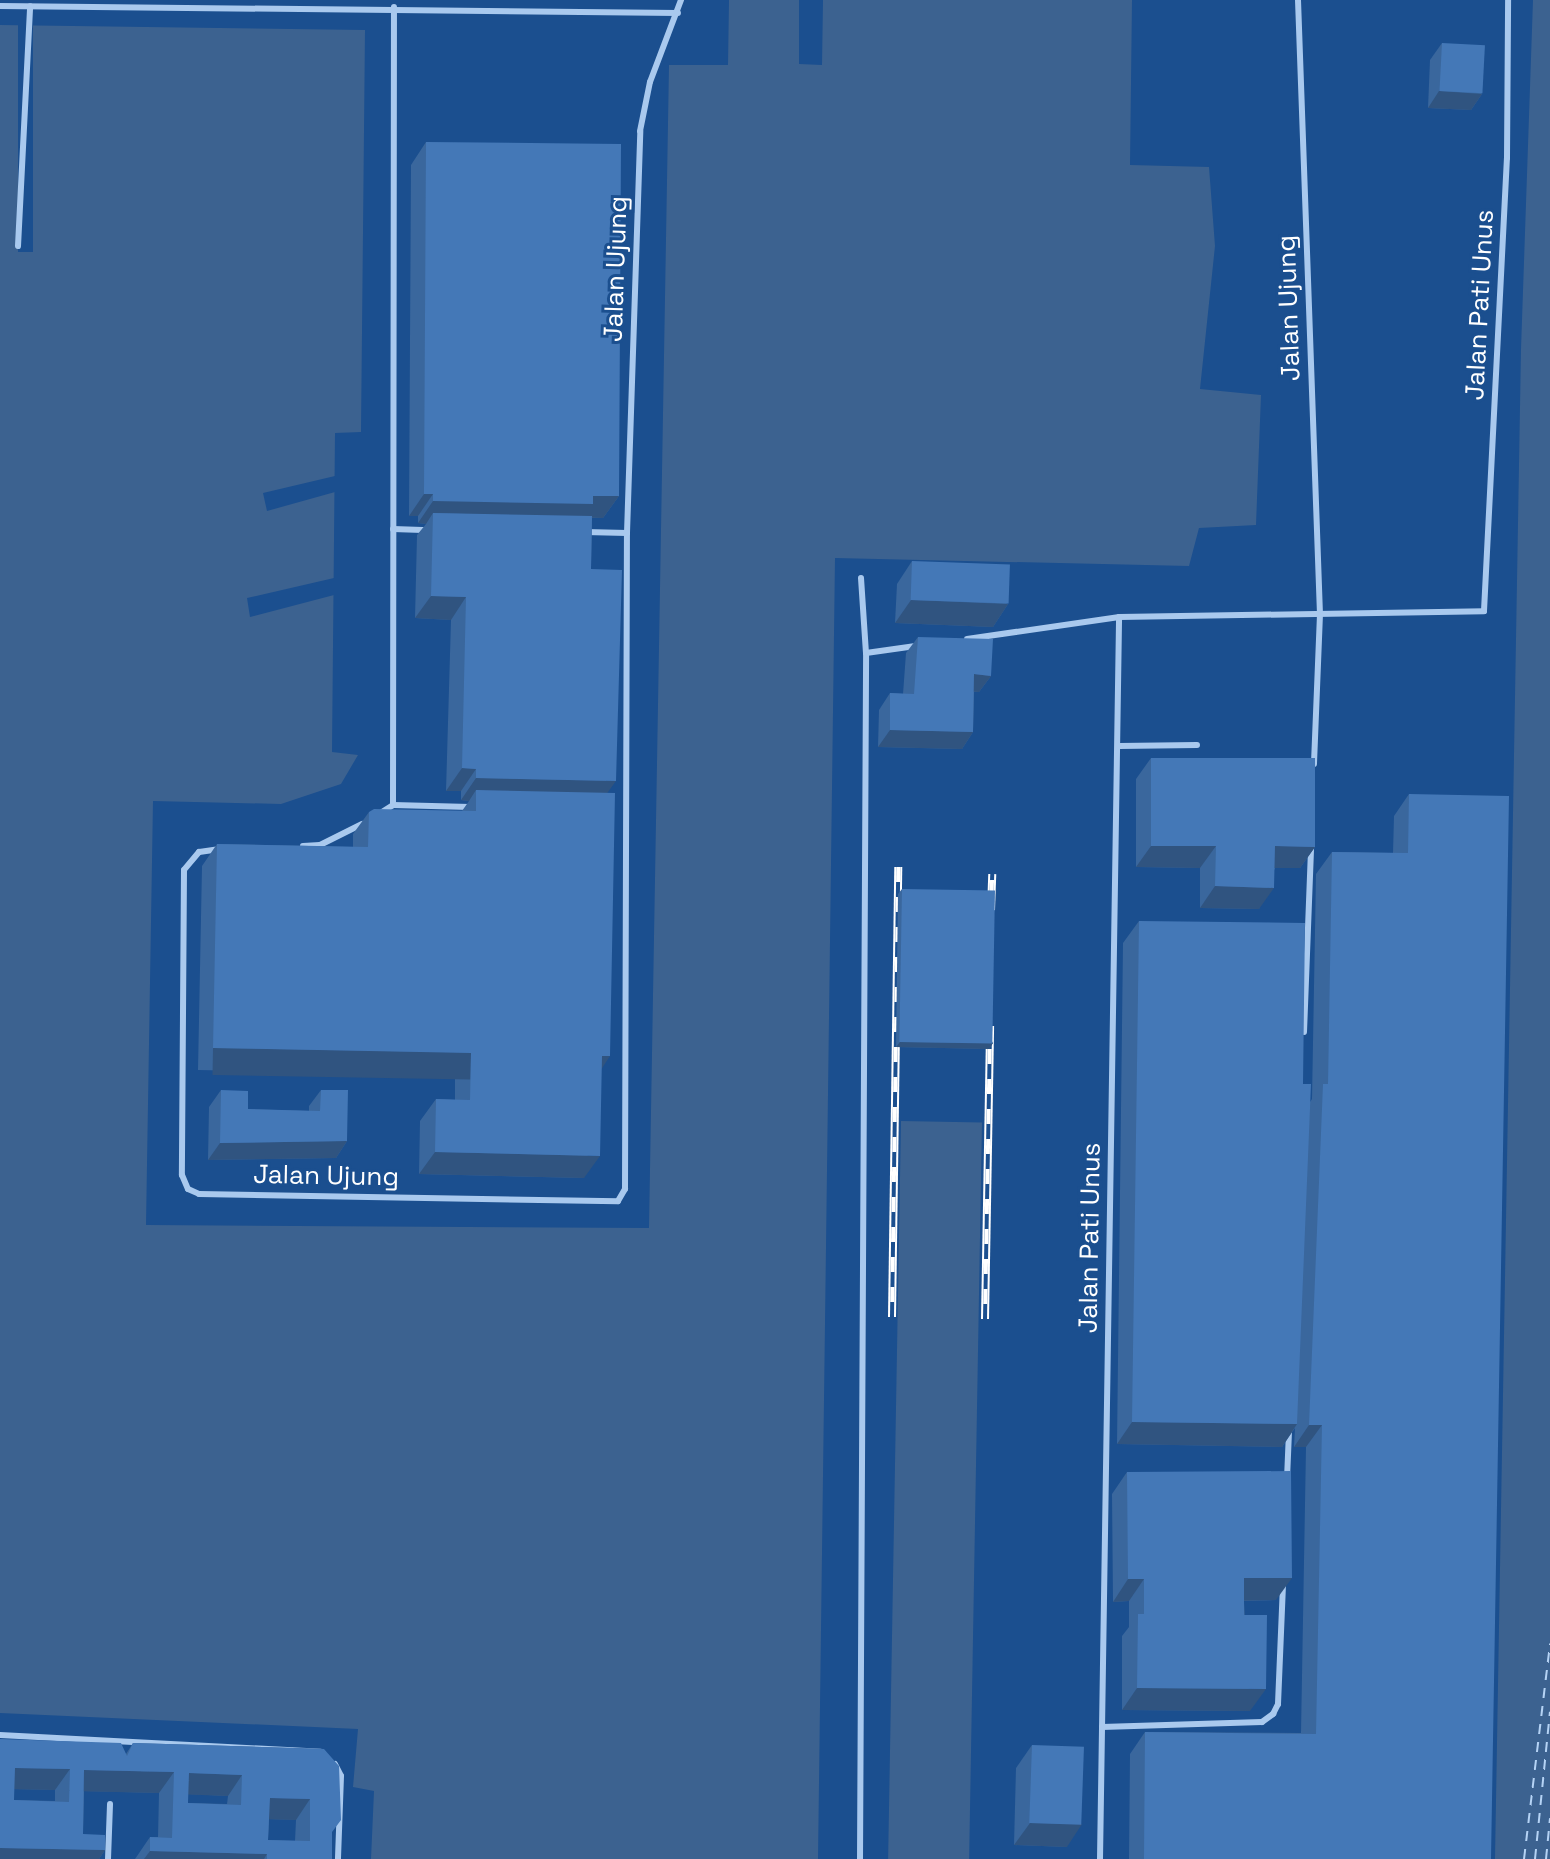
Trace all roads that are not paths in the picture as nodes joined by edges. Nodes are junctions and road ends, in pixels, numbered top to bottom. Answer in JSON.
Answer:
{"nodes":[{"id":1,"x":681,"y":0,"type":"edge"},
{"id":2,"x":1298,"y":0,"type":"edge"},
{"id":3,"x":1508,"y":0,"type":"edge"},
{"id":4,"x":0,"y":6,"type":"edge"},
{"id":5,"x":30,"y":6,"type":"junction"},
{"id":6,"x":394,"y":7,"type":"junction"},
{"id":7,"x":678,"y":13,"type":"junction"},
{"id":8,"x":18,"y":246,"type":"dead end"},
{"id":9,"x":393,"y":529,"type":"junction"},
{"id":10,"x":440,"y":530,"type":"edge"},
{"id":11,"x":580,"y":532,"type":"edge"},
{"id":12,"x":627,"y":533,"type":"junction"},
{"id":13,"x":861,"y":578,"type":"dead end"},
{"id":14,"x":1320,"y":614,"type":"junction"},
{"id":15,"x":1119,"y":617,"type":"junction"},
{"id":16,"x":955,"y":641,"type":"edge"},
{"id":17,"x":925,"y":645,"type":"edge"},
{"id":18,"x":866,"y":653,"type":"junction"},
{"id":19,"x":1197,"y":745,"type":"dead end"},
{"id":20,"x":1119,"y":746,"type":"junction"},
{"id":21,"x":1313,"y":782,"type":"edge"},
{"id":22,"x":393,"y":805,"type":"junction"},
{"id":23,"x":487,"y":807,"type":"edge"},
{"id":24,"x":614,"y":810,"type":"edge"},
{"id":25,"x":629,"y":810,"type":"junction"},
{"id":26,"x":1311,"y":830,"type":"edge"},
{"id":27,"x":293,"y":847,"type":"edge"},
{"id":28,"x":227,"y":849,"type":"edge"},
{"id":29,"x":1303,"y":1037,"type":"edge"},
{"id":30,"x":1289,"y":1418,"type":"edge"},
{"id":31,"x":1286,"y":1498,"type":"edge"},
{"id":32,"x":1283,"y":1577,"type":"edge"},
{"id":33,"x":1102,"y":1727,"type":"junction"},
{"id":34,"x":0,"y":1735,"type":"edge"},
{"id":35,"x":114,"y":1740,"type":"junction"},
{"id":36,"x":113,"y":1755,"type":"edge"},
{"id":37,"x":110,"y":1804,"type":"dead end"},
{"id":38,"x":108,"y":1859,"type":"edge"},
{"id":39,"x":338,"y":1859,"type":"edge"},
{"id":40,"x":860,"y":1859,"type":"edge"},
{"id":41,"x":1100,"y":1859,"type":"edge"}],
"edges":[{"from":1,"to":7,"type":"lane","name":"Jalan Ujung"},
{"from":2,"to":14,"type":"lane","name":"Jalan Ujung"},
{"from":3,"to":14,"type":"lane","name":"Jalan Pati Unus"},
{"from":4,"to":5,"type":"lane"},
{"from":5,"to":6,"type":"lane"},
{"from":5,"to":8,"type":"lane"},
{"from":6,"to":7,"type":"lane"},
{"from":6,"to":9,"type":"lane"},
{"from":7,"to":12,"type":"lane","name":"Jalan Ujung"},
{"from":9,"to":10,"type":"lane"},
{"from":9,"to":22,"type":"lane"},
{"from":11,"to":12,"type":"lane"},
{"from":12,"to":25,"type":"lane","name":"Jalan Ujung"},
{"from":13,"to":18,"type":"lane"},
{"from":14,"to":15,"type":"lane"},
{"from":14,"to":21,"type":"lane","name":"Jalan Ujung"},
{"from":15,"to":16,"type":"lane"},
{"from":15,"to":20,"type":"lane","name":"Jalan Pati Unus"},
{"from":17,"to":18,"type":"lane"},
{"from":18,"to":40,"type":"lane"},
{"from":19,"to":20,"type":"lane"},
{"from":20,"to":33,"type":"lane","name":"Jalan Pati Unus"},
{"from":22,"to":23,"type":"lane"},
{"from":22,"to":27,"type":"lane"},
{"from":24,"to":25,"type":"lane"},
{"from":25,"to":28,"type":"lane","name":"Jalan Ujung"},
{"from":26,"to":29,"type":"lane"},
{"from":30,"to":31,"type":"lane"},
{"from":32,"to":33,"type":"lane"},
{"from":33,"to":41,"type":"lane","name":"Jalan Pati Unus"},
{"from":34,"to":35,"type":"lane"},
{"from":35,"to":36,"type":"lane"},
{"from":35,"to":39,"type":"lane"},
{"from":37,"to":38,"type":"lane"}]}
